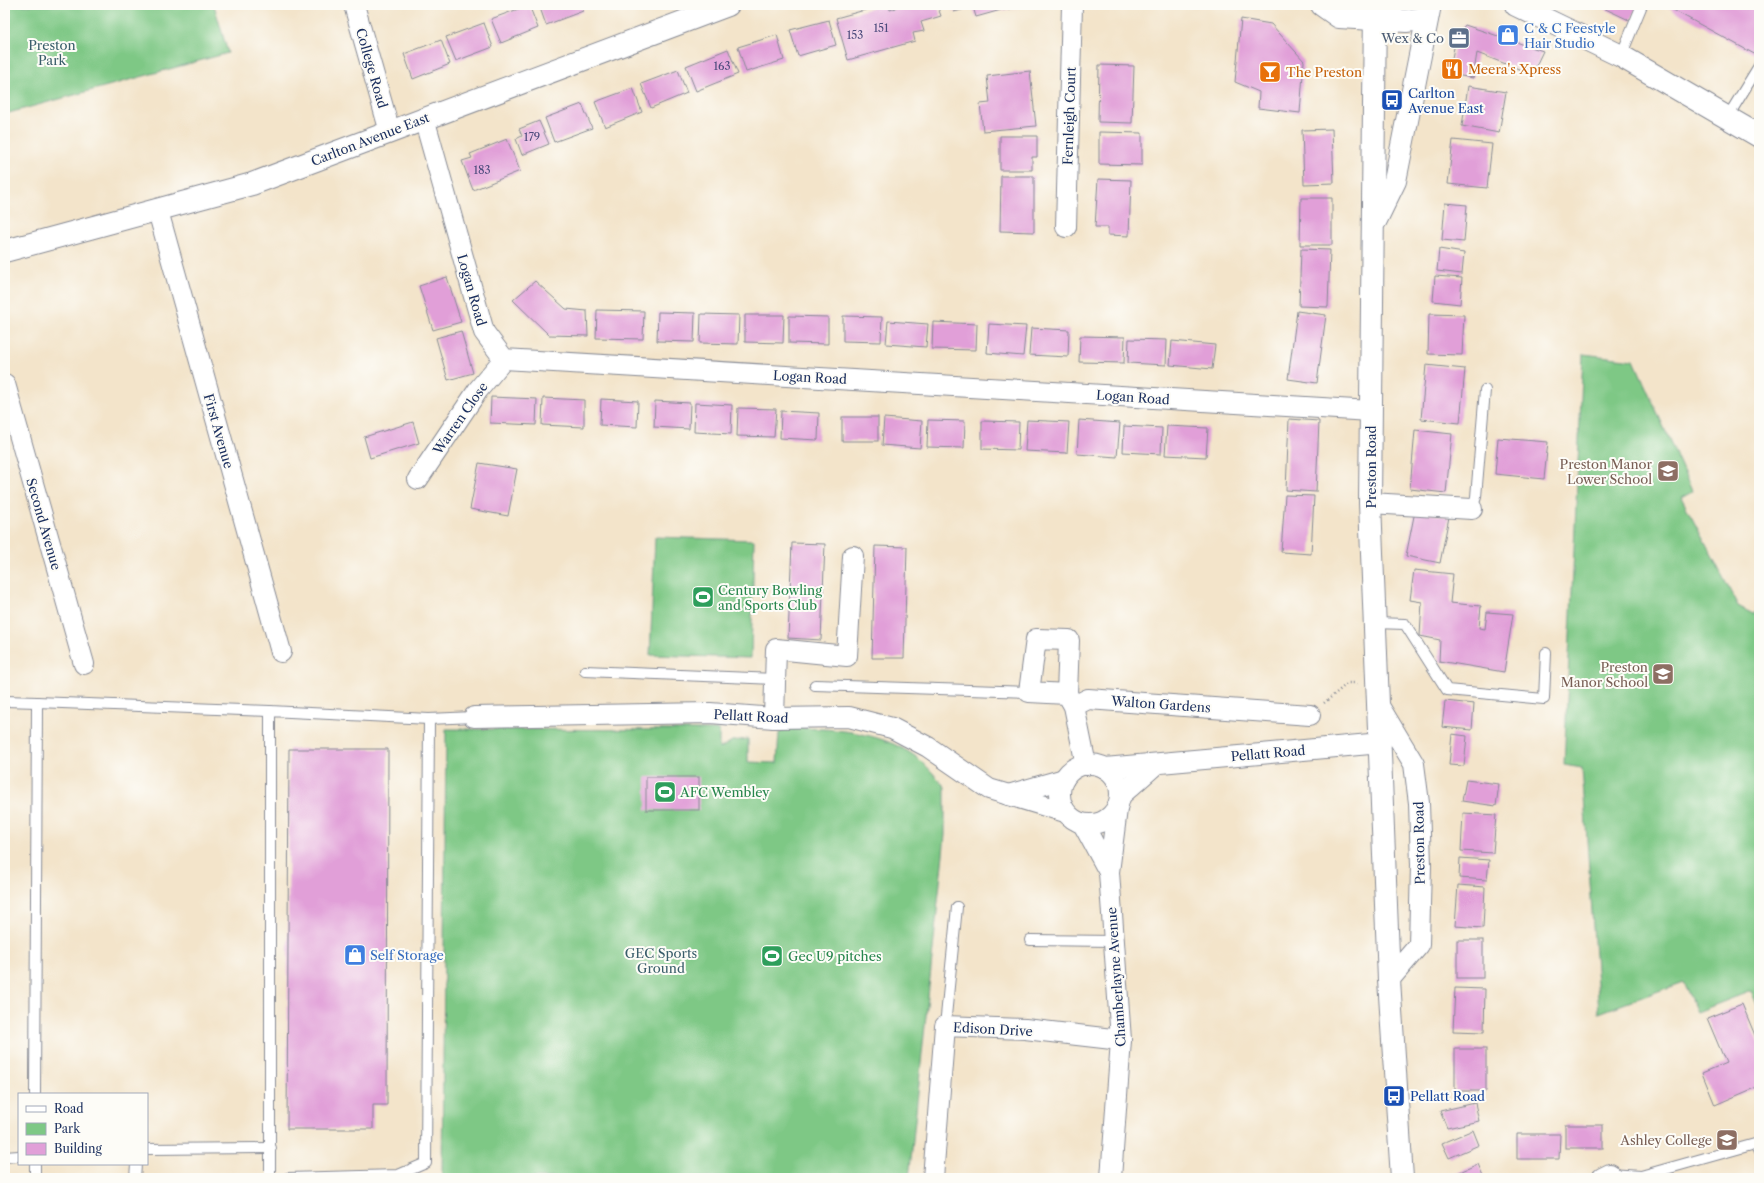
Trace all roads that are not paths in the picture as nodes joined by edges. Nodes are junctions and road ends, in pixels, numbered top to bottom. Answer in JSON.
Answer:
{"nodes":[{"id":1,"x":354,"y":5,"type":"edge"},
{"id":2,"x":728,"y":5,"type":"edge"},
{"id":3,"x":1072,"y":5,"type":"edge"},
{"id":4,"x":1322,"y":5,"type":"edge"},
{"id":5,"x":1642,"y":5,"type":"edge"},
{"id":6,"x":1528,"y":8,"type":"edge"},
{"id":7,"x":1429,"y":11,"type":"edge"},
{"id":8,"x":1375,"y":12,"type":"edge"},
{"id":9,"x":1621,"y":56,"type":"junction"},
{"id":10,"x":1759,"y":66,"type":"edge"},
{"id":11,"x":424,"y":118,"type":"junction"},
{"id":12,"x":1727,"y":118,"type":"junction"},
{"id":13,"x":390,"y":132,"type":"junction"},
{"id":14,"x":1759,"y":136,"type":"edge"},
{"id":15,"x":158,"y":211,"type":"junction"},
{"id":16,"x":1066,"y":227,"type":"dead end"},
{"id":17,"x":1373,"y":228,"type":"junction"},
{"id":18,"x":5,"y":251,"type":"edge"},
{"id":19,"x":504,"y":359,"type":"junction"},
{"id":20,"x":5,"y":384,"type":"edge"},
{"id":21,"x":1485,"y":390,"type":"dead end"},
{"id":22,"x":1371,"y":411,"type":"junction"},
{"id":23,"x":418,"y":479,"type":"dead end"},
{"id":24,"x":1370,"y":503,"type":"junction"},
{"id":25,"x":1472,"y":509,"type":"joint"},
{"id":26,"x":853,"y":556,"type":"dead end"},
{"id":27,"x":1375,"y":623,"type":"junction"},
{"id":28,"x":281,"y":652,"type":"dead end"},
{"id":29,"x":1546,"y":653,"type":"dead end"},
{"id":30,"x":84,"y":664,"type":"dead end"},
{"id":31,"x":585,"y":671,"type":"dead end"},
{"id":32,"x":776,"y":679,"type":"junction"},
{"id":33,"x":815,"y":686,"type":"dead end"},
{"id":34,"x":1029,"y":692,"type":"junction"},
{"id":35,"x":1070,"y":700,"type":"junction"},
{"id":36,"x":5,"y":701,"type":"edge"},
{"id":37,"x":37,"y":702,"type":"junction"},
{"id":38,"x":1379,"y":706,"type":"junction"},
{"id":39,"x":270,"y":712,"type":"junction"},
{"id":40,"x":1310,"y":715,"type":"road end"},
{"id":41,"x":474,"y":717,"type":"joint"},
{"id":42,"x":774,"y":718,"type":"junction"},
{"id":43,"x":429,"y":719,"type":"junction"},
{"id":44,"x":1381,"y":743,"type":"junction"},
{"id":45,"x":1156,"y":764,"type":"junction"},
{"id":46,"x":1095,"y":766,"type":"junction"},
{"id":47,"x":1064,"y":779,"type":"junction"},
{"id":48,"x":1008,"y":795,"type":"junction"},
{"id":49,"x":1119,"y":802,"type":"junction"},
{"id":50,"x":1065,"y":812,"type":"junction"},
{"id":51,"x":1083,"y":824,"type":"junction"},
{"id":52,"x":1109,"y":872,"type":"junction"},
{"id":53,"x":957,"y":907,"type":"dead end"},
{"id":54,"x":1030,"y":940,"type":"dead end"},
{"id":55,"x":1114,"y":941,"type":"junction"},
{"id":56,"x":1389,"y":980,"type":"junction"},
{"id":57,"x":945,"y":1026,"type":"junction"},
{"id":58,"x":1121,"y":1040,"type":"junction"},
{"id":59,"x":35,"y":1093,"type":"edge"},
{"id":60,"x":148,"y":1148,"type":"edge"},
{"id":61,"x":271,"y":1148,"type":"junction"},
{"id":62,"x":1759,"y":1152,"type":"edge"},
{"id":63,"x":5,"y":1156,"type":"edge"},
{"id":64,"x":18,"y":1156,"type":"edge"},
{"id":65,"x":35,"y":1165,"type":"edge"},
{"id":66,"x":136,"y":1165,"type":"edge"},
{"id":67,"x":1606,"y":1176,"type":"edge"},
{"id":68,"x":35,"y":1178,"type":"edge"},
{"id":69,"x":135,"y":1178,"type":"edge"},
{"id":70,"x":270,"y":1178,"type":"edge"},
{"id":71,"x":288,"y":1178,"type":"edge"},
{"id":72,"x":933,"y":1178,"type":"edge"},
{"id":73,"x":1111,"y":1178,"type":"edge"},
{"id":74,"x":1402,"y":1178,"type":"edge"}],
"edges":[{"from":1,"to":13,"type":"street","name":"College Road"},
{"from":2,"to":11,"type":"street","name":"Carlton Avenue East"},
{"from":3,"to":16,"type":"street","name":"Fernleigh Court"},
{"from":4,"to":8,"type":"street"},
{"from":5,"to":9,"type":"lane"},
{"from":6,"to":9,"type":"street"},
{"from":7,"to":8,"type":"street"},
{"from":7,"to":17,"type":"street","name":"Preston Road"},
{"from":8,"to":17,"type":"street","name":"Preston Road"},
{"from":9,"to":12,"type":"street"},
{"from":10,"to":12,"type":"lane"},
{"from":11,"to":13,"type":"street","name":"Carlton Avenue East"},
{"from":11,"to":19,"type":"street","name":"Logan Road"},
{"from":12,"to":14,"type":"street"},
{"from":13,"to":15,"type":"street","name":"Carlton Avenue East"},
{"from":15,"to":18,"type":"street","name":"Carlton Avenue East"},
{"from":15,"to":28,"type":"street","name":"First Avenue"},
{"from":17,"to":22,"type":"street","name":"Preston Road"},
{"from":19,"to":22,"type":"street","name":"Logan Road"},
{"from":19,"to":23,"type":"street","name":"Warren Close"},
{"from":20,"to":30,"type":"street","name":"Second Avenue"},
{"from":21,"to":25,"type":"lane"},
{"from":22,"to":24,"type":"street","name":"Preston Road"},
{"from":24,"to":25,"type":"street"},
{"from":24,"to":27,"type":"street","name":"Preston Road"},
{"from":26,"to":32,"type":"street"},
{"from":27,"to":29,"type":"lane"},
{"from":27,"to":38,"type":"street","name":"Preston Road"},
{"from":31,"to":32,"type":"lane"},
{"from":32,"to":42,"type":"street"},
{"from":33,"to":34,"type":"lane"},
{"from":34,"to":35,"type":"street"},
{"from":34,"to":35,"type":"street"},
{"from":35,"to":40,"type":"street","name":"Walton Gardens"},
{"from":35,"to":46,"type":"street"},
{"from":36,"to":37,"type":"lane"},
{"from":37,"to":39,"type":"lane"},
{"from":37,"to":59,"type":"lane"},
{"from":38,"to":44,"type":"street","name":"Preston Road"},
{"from":38,"to":56,"type":"street","name":"Preston Road"},
{"from":39,"to":43,"type":"lane"},
{"from":39,"to":61,"type":"lane"},
{"from":41,"to":42,"type":"street","name":"Pellatt Road"},
{"from":41,"to":43,"type":"lane"},
{"from":42,"to":48,"type":"street","name":"Pellatt Road"},
{"from":43,"to":71,"type":"lane"},
{"from":44,"to":45,"type":"street","name":"Pellatt Road"},
{"from":44,"to":56,"type":"street","name":"Preston Road"},
{"from":45,"to":46,"type":"street","name":"Pellatt Road"},
{"from":45,"to":49,"type":"street"},
{"from":46,"to":47,"type":"street","name":"Pellatt Road"},
{"from":46,"to":49,"type":"street"},
{"from":47,"to":48,"type":"street","name":"Pellatt Road"},
{"from":47,"to":50,"type":"street"},
{"from":48,"to":50,"type":"street","name":"Pellatt Road"},
{"from":49,"to":51,"type":"street"},
{"from":49,"to":52,"type":"street","name":"Chamberlayne Avenue"},
{"from":50,"to":51,"type":"street","name":"Pellatt Road"},
{"from":51,"to":52,"type":"street","name":"Chamberlayne Avenue"},
{"from":52,"to":55,"type":"street","name":"Chamberlayne Avenue"},
{"from":53,"to":57,"type":"lane"},
{"from":54,"to":55,"type":"lane"},
{"from":55,"to":58,"type":"street","name":"Chamberlayne Avenue"},
{"from":56,"to":74,"type":"street","name":"Preston Road"},
{"from":57,"to":58,"type":"street","name":"Edison Drive"},
{"from":57,"to":72,"type":"street","name":"Edison Drive"},
{"from":58,"to":73,"type":"street","name":"Chamberlayne Avenue"},
{"from":60,"to":61,"type":"lane"},
{"from":61,"to":70,"type":"lane"},
{"from":62,"to":67,"type":"lane"},
{"from":63,"to":64,"type":"lane"},
{"from":65,"to":68,"type":"lane"},
{"from":66,"to":69,"type":"lane"}]}
